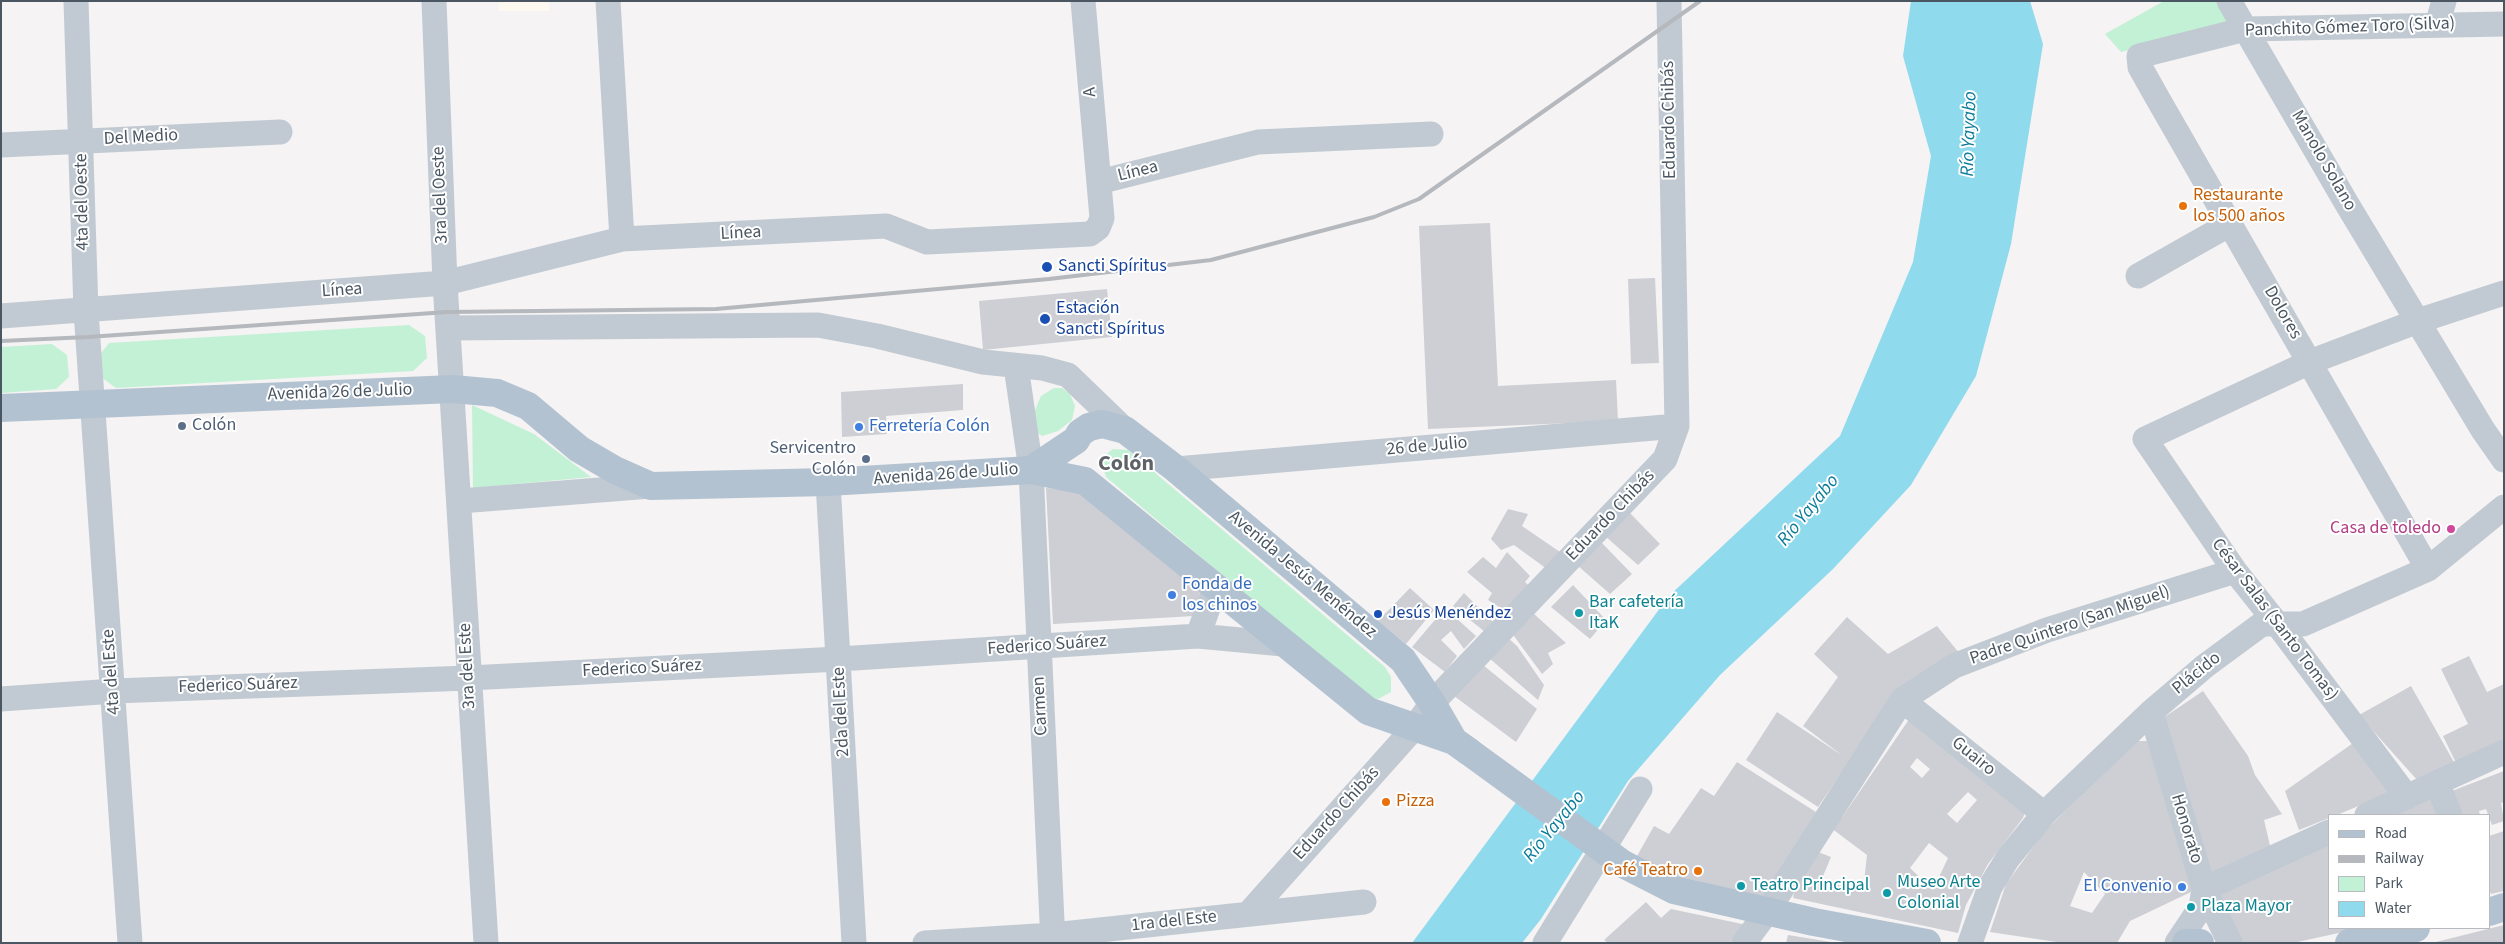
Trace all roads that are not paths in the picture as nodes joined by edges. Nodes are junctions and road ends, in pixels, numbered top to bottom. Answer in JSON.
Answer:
{"nodes":[{"id":1,"x":76,"y":1,"type":"edge"},
{"id":2,"x":434,"y":1,"type":"edge"},
{"id":3,"x":608,"y":1,"type":"edge"},
{"id":4,"x":1083,"y":1,"type":"edge"},
{"id":5,"x":1669,"y":1,"type":"edge"},
{"id":6,"x":2229,"y":1,"type":"edge"},
{"id":7,"x":2444,"y":1,"type":"edge"},
{"id":8,"x":2504,"y":24,"type":"edge"},
{"id":9,"x":2437,"y":25,"type":"junction"},
{"id":10,"x":2246,"y":29,"type":"junction"},
{"id":11,"x":2139,"y":56,"type":"joint"},
{"id":12,"x":280,"y":132,"type":"dead end"},
{"id":13,"x":1430,"y":134,"type":"dead end"},
{"id":14,"x":82,"y":141,"type":"junction"},
{"id":15,"x":1,"y":145,"type":"edge"},
{"id":16,"x":1099,"y":182,"type":"junction"},
{"id":17,"x":2230,"y":224,"type":"junction"},
{"id":18,"x":622,"y":240,"type":"junction"},
{"id":19,"x":2138,"y":276,"type":"dead end"},
{"id":20,"x":445,"y":283,"type":"junction"},
{"id":21,"x":2504,"y":293,"type":"edge"},
{"id":22,"x":86,"y":311,"type":"junction"},
{"id":23,"x":1,"y":316,"type":"edge"},
{"id":24,"x":2418,"y":321,"type":"junction"},
{"id":25,"x":448,"y":328,"type":"junction"},
{"id":26,"x":2310,"y":362,"type":"junction"},
{"id":27,"x":1016,"y":366,"type":"junction"},
{"id":28,"x":453,"y":389,"type":"junction"},
{"id":29,"x":94,"y":402,"type":"junction"},
{"id":30,"x":1,"y":408,"type":"edge"},
{"id":31,"x":1677,"y":426,"type":"junction"},
{"id":32,"x":1125,"y":430,"type":"junction"},
{"id":33,"x":1076,"y":440,"type":"junction"},
{"id":34,"x":2504,"y":460,"type":"edge"},
{"id":35,"x":1176,"y":469,"type":"junction"},
{"id":36,"x":1031,"y":470,"type":"junction"},
{"id":37,"x":1085,"y":480,"type":"junction"},
{"id":38,"x":828,"y":482,"type":"junction"},
{"id":39,"x":651,"y":486,"type":"junction"},
{"id":40,"x":460,"y":501,"type":"junction"},
{"id":41,"x":2504,"y":507,"type":"edge"},
{"id":42,"x":2428,"y":569,"type":"junction"},
{"id":43,"x":2235,"y":571,"type":"junction"},
{"id":44,"x":1215,"y":588,"type":"junction"},
{"id":45,"x":2278,"y":625,"type":"junction"},
{"id":46,"x":1198,"y":636,"type":"junction"},
{"id":47,"x":1283,"y":644,"type":"junction"},
{"id":48,"x":1038,"y":646,"type":"junction"},
{"id":49,"x":839,"y":659,"type":"junction"},
{"id":50,"x":1403,"y":660,"type":"junction"},
{"id":51,"x":469,"y":678,"type":"junction"},
{"id":52,"x":114,"y":691,"type":"junction"},
{"id":53,"x":1,"y":699,"type":"edge"},
{"id":54,"x":1902,"y":700,"type":"junction"},
{"id":55,"x":1432,"y":703,"type":"junction"},
{"id":56,"x":1368,"y":711,"type":"junction"},
{"id":57,"x":2151,"y":712,"type":"junction"},
{"id":58,"x":1414,"y":728,"type":"junction"},
{"id":59,"x":1461,"y":746,"type":"junction"},
{"id":60,"x":2504,"y":752,"type":"edge"},
{"id":61,"x":2437,"y":783,"type":"junction"},
{"id":62,"x":1640,"y":789,"type":"dead end"},
{"id":63,"x":2408,"y":797,"type":"junction"},
{"id":64,"x":2044,"y":814,"type":"junction"},
{"id":65,"x":2369,"y":814,"type":"edge"},
{"id":66,"x":2450,"y":814,"type":"edge"},
{"id":67,"x":2328,"y":832,"type":"edge"},
{"id":68,"x":2204,"y":889,"type":"junction"},
{"id":69,"x":1364,"y":902,"type":"dead end"},
{"id":70,"x":2504,"y":907,"type":"edge"},
{"id":71,"x":2490,"y":911,"type":"edge"},
{"id":72,"x":1766,"y":912,"type":"junction"},
{"id":73,"x":1248,"y":914,"type":"junction"},
{"id":74,"x":2412,"y":929,"type":"edge"},
{"id":75,"x":1053,"y":939,"type":"edge"},
{"id":76,"x":2362,"y":941,"type":"edge"},
{"id":77,"x":130,"y":943,"type":"edge"},
{"id":78,"x":486,"y":943,"type":"edge"},
{"id":79,"x":854,"y":943,"type":"edge"},
{"id":80,"x":924,"y":943,"type":"edge"},
{"id":81,"x":1545,"y":943,"type":"edge"},
{"id":82,"x":1744,"y":943,"type":"edge"},
{"id":83,"x":1927,"y":943,"type":"edge"},
{"id":84,"x":1970,"y":943,"type":"edge"},
{"id":85,"x":2177,"y":943,"type":"edge"},
{"id":86,"x":2186,"y":943,"type":"edge"},
{"id":87,"x":2200,"y":943,"type":"edge"},
{"id":88,"x":2230,"y":943,"type":"edge"}],
"edges":[{"from":1,"to":14,"type":"street","name":"4ta del Oeste"},
{"from":2,"to":20,"type":"street","name":"3ra del Oeste"},
{"from":3,"to":18,"type":"street"},
{"from":4,"to":16,"type":"street","name":"A"},
{"from":5,"to":31,"type":"street","name":"Eduardo Chibás"},
{"from":6,"to":10,"type":"street","name":"Manolo Solano"},
{"from":7,"to":9,"type":"street"},
{"from":8,"to":9,"type":"street","name":"Panchito Gómez Toro (Silva)"},
{"from":9,"to":10,"type":"street","name":"Panchito Gómez Toro (Silva)"},
{"from":10,"to":11,"type":"street","name":"Panchito Gómez Toro (Silva)"},
{"from":10,"to":24,"type":"street","name":"Manolo Solano"},
{"from":11,"to":17,"type":"street","name":"Dolores"},
{"from":12,"to":14,"type":"street","name":"Del Medio"},
{"from":13,"to":16,"type":"street","name":"Línea"},
{"from":14,"to":15,"type":"street","name":"Del Medio"},
{"from":14,"to":22,"type":"street","name":"4ta del Oeste"},
{"from":16,"to":18,"type":"street","name":"Línea"},
{"from":17,"to":19,"type":"street"},
{"from":17,"to":26,"type":"street","name":"Dolores"},
{"from":18,"to":20,"type":"street","name":"Línea"},
{"from":20,"to":22,"type":"street","name":"Línea"},
{"from":20,"to":25,"type":"street","name":"3ra del Oeste"},
{"from":21,"to":24,"type":"street"},
{"from":22,"to":23,"type":"street","name":"Línea"},
{"from":22,"to":29,"type":"street","name":"4ta del Oeste"},
{"from":24,"to":26,"type":"street"},
{"from":24,"to":34,"type":"street","name":"Manolo Solano"},
{"from":25,"to":27,"type":"street"},
{"from":25,"to":28,"type":"street","name":"3ra del Oeste"},
{"from":26,"to":42,"type":"street","name":"Dolores"},
{"from":26,"to":43,"type":"street","name":"César Salas (Santo Tomas)"},
{"from":27,"to":32,"type":"street","name":"Avenida Jesús Menéndez"},
{"from":27,"to":36,"type":"street"},
{"from":28,"to":29,"type":"main road","name":"Avenida 26 de Julio"},
{"from":28,"to":39,"type":"main road","name":"Avenida 26 de Julio"},
{"from":28,"to":40,"type":"street","name":"3ra del Este"},
{"from":29,"to":30,"type":"main road","name":"Avenida 26 de Julio"},
{"from":29,"to":52,"type":"street","name":"4ta del Este"},
{"from":31,"to":35,"type":"street","name":"26 de Julio"},
{"from":31,"to":55,"type":"street","name":"Eduardo Chibás"},
{"from":32,"to":33,"type":"main road","name":"Avenida Jesús Menéndez"},
{"from":32,"to":35,"type":"main road","name":"Avenida Jesús Menéndez"},
{"from":33,"to":36,"type":"main road","name":"Avenida 26 de Julio"},
{"from":33,"to":37,"type":"main road"},
{"from":35,"to":50,"type":"main road","name":"Avenida Jesús Menéndez"},
{"from":36,"to":37,"type":"main road","name":"Avenida 26 de Julio"},
{"from":36,"to":38,"type":"main road","name":"Avenida 26 de Julio"},
{"from":36,"to":48,"type":"street","name":"Carmen"},
{"from":37,"to":44,"type":"main road"},
{"from":38,"to":39,"type":"main road","name":"Avenida 26 de Julio"},
{"from":38,"to":49,"type":"street","name":"2da del Este"},
{"from":39,"to":40,"type":"street","name":"Avenida 26 de Julio"},
{"from":40,"to":51,"type":"street","name":"3ra del Este"},
{"from":41,"to":42,"type":"street","name":"Plácido"},
{"from":42,"to":45,"type":"street","name":"Plácido"},
{"from":43,"to":45,"type":"street","name":"César Salas (Santo Tomas)"},
{"from":43,"to":54,"type":"street","name":"Padre Quintero (San Miguel)"},
{"from":44,"to":46,"type":"street"},
{"from":44,"to":47,"type":"main road"},
{"from":45,"to":57,"type":"street","name":"Plácido"},
{"from":45,"to":63,"type":"street","name":"César Salas (Santo Tomas)"},
{"from":46,"to":47,"type":"street","name":"Federico Suárez"},
{"from":46,"to":48,"type":"street","name":"Federico Suárez"},
{"from":47,"to":56,"type":"main road"},
{"from":48,"to":49,"type":"street","name":"Federico Suárez"},
{"from":48,"to":75,"type":"street","name":"Carmen"},
{"from":49,"to":51,"type":"street","name":"Federico Suárez"},
{"from":49,"to":79,"type":"street","name":"2da del Este"},
{"from":50,"to":55,"type":"main road","name":"Avenida Jesús Menéndez"},
{"from":50,"to":56,"type":"main road"},
{"from":51,"to":52,"type":"street","name":"Federico Suárez"},
{"from":51,"to":78,"type":"street","name":"3ra del Este"},
{"from":52,"to":53,"type":"street","name":"Federico Suárez"},
{"from":52,"to":77,"type":"street","name":"4ta del Este"},
{"from":54,"to":64,"type":"street","name":"Guairo"},
{"from":54,"to":72,"type":"street","name":"Padre Quintero (San Miguel)"},
{"from":55,"to":58,"type":"street","name":"Eduardo Chibás"},
{"from":55,"to":59,"type":"main road","name":"Avenida Jesús Menéndez"},
{"from":56,"to":58,"type":"main road"},
{"from":57,"to":64,"type":"street","name":"Plácido"},
{"from":57,"to":68,"type":"street","name":"Honorato"},
{"from":58,"to":59,"type":"main road"},
{"from":58,"to":73,"type":"street","name":"Eduardo Chibás"},
{"from":59,"to":72,"type":"main road","bridge":true},
{"from":60,"to":61,"type":"street"},
{"from":61,"to":63,"type":"street"},
{"from":61,"to":66,"type":"street"},
{"from":62,"to":81,"type":"street"},
{"from":63,"to":65,"type":"street"},
{"from":64,"to":84,"type":"street","name":"Plácido"},
{"from":67,"to":68,"type":"street"},
{"from":68,"to":85,"type":"street"},
{"from":68,"to":88,"type":"street","name":"Honorato"},
{"from":69,"to":73,"type":"street","name":"1ra del Este"},
{"from":70,"to":71,"type":"main road"},
{"from":72,"to":82,"type":"street","name":"Padre Quintero (San Miguel)"},
{"from":72,"to":83,"type":"main road"},
{"from":73,"to":75,"type":"street","name":"1ra del Este"},
{"from":74,"to":76,"type":"main road"},
{"from":75,"to":80,"type":"street","name":"1ra del Este"},
{"from":86,"to":87,"type":"main road"}]}
